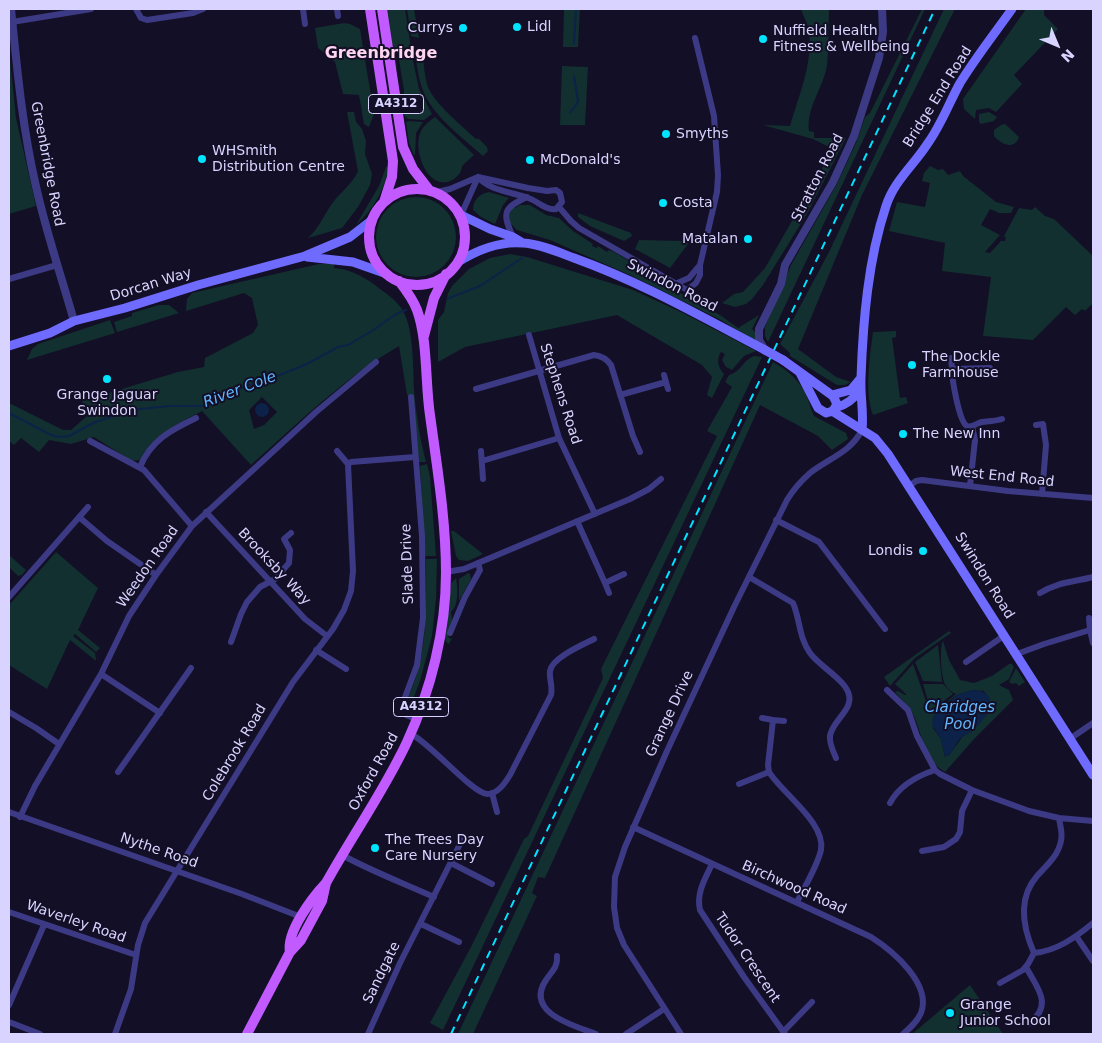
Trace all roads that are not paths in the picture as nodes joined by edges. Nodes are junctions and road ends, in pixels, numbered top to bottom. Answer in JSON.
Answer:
{"nodes":[{"id":1,"x":11,"y":9,"type":"edge"},
{"id":2,"x":91,"y":9,"type":"edge"},
{"id":3,"x":136,"y":9,"type":"edge"},
{"id":4,"x":174,"y":9,"type":"edge"},
{"id":5,"x":203,"y":9,"type":"edge"},
{"id":6,"x":303,"y":9,"type":"edge"},
{"id":7,"x":370,"y":9,"type":"edge"},
{"id":8,"x":382,"y":9,"type":"edge"},
{"id":9,"x":882,"y":9,"type":"edge"},
{"id":10,"x":1012,"y":9,"type":"edge"},
{"id":11,"x":59,"y":11,"type":"edge"},
{"id":12,"x":175,"y":16,"type":"junction"},
{"id":13,"x":12,"y":22,"type":"junction"},
{"id":14,"x":305,"y":24,"type":"dead end"},
{"id":15,"x":695,"y":38,"type":"dead end"},
{"id":16,"x":478,"y":177,"type":"junction"},
{"id":17,"x":547,"y":190,"type":"junction"},
{"id":18,"x":432,"y":192,"type":"junction"},
{"id":19,"x":527,"y":197,"type":"junction"},
{"id":20,"x":384,"y":203,"type":"junction"},
{"id":21,"x":544,"y":206,"type":"junction"},
{"id":22,"x":559,"y":207,"type":"junction"},
{"id":23,"x":461,"y":215,"type":"junction"},
{"id":24,"x":372,"y":220,"type":"junction"},
{"id":25,"x":513,"y":237,"type":"junction"},
{"id":26,"x":523,"y":243,"type":"junction"},
{"id":27,"x":305,"y":256,"type":"junction"},
{"id":28,"x":458,"y":262,"type":"junction"},
{"id":29,"x":57,"y":265,"type":"junction"},
{"id":30,"x":700,"y":265,"type":"junction"},
{"id":31,"x":446,"y":273,"type":"junction"},
{"id":32,"x":387,"y":274,"type":"junction"},
{"id":33,"x":9,"y":279,"type":"edge"},
{"id":34,"x":399,"y":281,"type":"junction"},
{"id":35,"x":675,"y":284,"type":"junction"},
{"id":36,"x":74,"y":321,"type":"junction"},
{"id":37,"x":529,"y":335,"type":"dead end"},
{"id":38,"x":423,"y":340,"type":"junction"},
{"id":39,"x":9,"y":346,"type":"edge"},
{"id":40,"x":765,"y":350,"type":"junction"},
{"id":41,"x":951,"y":358,"type":"dead end"},
{"id":42,"x":376,"y":362,"type":"dead end"},
{"id":43,"x":990,"y":368,"type":"dead end"},
{"id":44,"x":952,"y":369,"type":"junction"},
{"id":45,"x":539,"y":371,"type":"junction"},
{"id":46,"x":800,"y":373,"type":"junction"},
{"id":47,"x":861,"y":377,"type":"junction"},
{"id":48,"x":356,"y":379,"type":"junction"},
{"id":49,"x":361,"y":385,"type":"dead end"},
{"id":50,"x":476,"y":388,"type":"dead end"},
{"id":51,"x":861,"y":388,"type":"junction"},
{"id":52,"x":668,"y":390,"type":"dead end"},
{"id":53,"x":831,"y":394,"type":"junction"},
{"id":54,"x":620,"y":395,"type":"junction"},
{"id":55,"x":411,"y":397,"type":"dead end"},
{"id":56,"x":817,"y":404,"type":"junction"},
{"id":57,"x":834,"y":410,"type":"junction"},
{"id":58,"x":196,"y":418,"type":"dead end"},
{"id":59,"x":1002,"y":419,"type":"dead end"},
{"id":60,"x":1036,"y":425,"type":"dead end"},
{"id":61,"x":972,"y":426,"type":"junction"},
{"id":62,"x":862,"y":430,"type":"junction"},
{"id":63,"x":559,"y":438,"type":"junction"},
{"id":64,"x":90,"y":441,"type":"dead end"},
{"id":65,"x":337,"y":451,"type":"dead end"},
{"id":66,"x":481,"y":451,"type":"dead end"},
{"id":67,"x":640,"y":452,"type":"dead end"},
{"id":68,"x":415,"y":457,"type":"junction"},
{"id":69,"x":482,"y":461,"type":"junction"},
{"id":70,"x":348,"y":464,"type":"junction"},
{"id":71,"x":140,"y":467,"type":"junction"},
{"id":72,"x":662,"y":478,"type":"dead end"},
{"id":73,"x":483,"y":479,"type":"dead end"},
{"id":74,"x":909,"y":486,"type":"junction"},
{"id":75,"x":970,"y":486,"type":"junction"},
{"id":76,"x":1042,"y":494,"type":"junction"},
{"id":77,"x":1093,"y":498,"type":"edge"},
{"id":78,"x":88,"y":507,"type":"dead end"},
{"id":79,"x":206,"y":512,"type":"junction"},
{"id":80,"x":595,"y":514,"type":"junction"},
{"id":81,"x":79,"y":517,"type":"junction"},
{"id":82,"x":776,"y":520,"type":"junction"},
{"id":83,"x":577,"y":521,"type":"junction"},
{"id":84,"x":192,"y":526,"type":"junction"},
{"id":85,"x":291,"y":533,"type":"dead end"},
{"id":86,"x":478,"y":563,"type":"junction"},
{"id":87,"x":446,"y":572,"type":"junction"},
{"id":88,"x":156,"y":574,"type":"junction"},
{"id":89,"x":624,"y":574,"type":"dead end"},
{"id":90,"x":749,"y":577,"type":"junction"},
{"id":91,"x":1093,"y":577,"type":"edge"},
{"id":92,"x":270,"y":581,"type":"junction"},
{"id":93,"x":604,"y":583,"type":"junction"},
{"id":94,"x":609,"y":593,"type":"dead end"},
{"id":95,"x":1040,"y":594,"type":"dead end"},
{"id":96,"x":9,"y":597,"type":"edge"},
{"id":97,"x":1089,"y":618,"type":"dead end"},
{"id":98,"x":886,"y":628,"type":"dead end"},
{"id":99,"x":1090,"y":630,"type":"junction"},
{"id":100,"x":450,"y":633,"type":"dead end"},
{"id":101,"x":1005,"y":635,"type":"junction"},
{"id":102,"x":327,"y":636,"type":"junction"},
{"id":103,"x":594,"y":639,"type":"dead end"},
{"id":104,"x":232,"y":642,"type":"dead end"},
{"id":105,"x":1093,"y":642,"type":"edge"},
{"id":106,"x":316,"y":650,"type":"junction"},
{"id":107,"x":1017,"y":654,"type":"junction"},
{"id":108,"x":966,"y":662,"type":"dead end"},
{"id":109,"x":192,"y":668,"type":"dead end"},
{"id":110,"x":346,"y":669,"type":"dead end"},
{"id":111,"x":101,"y":674,"type":"junction"},
{"id":112,"x":887,"y":690,"type":"dead end"},
{"id":113,"x":9,"y":712,"type":"edge"},
{"id":114,"x":160,"y":713,"type":"junction"},
{"id":115,"x":762,"y":718,"type":"dead end"},
{"id":116,"x":416,"y":719,"type":"junction"},
{"id":117,"x":773,"y":720,"type":"junction"},
{"id":118,"x":784,"y":721,"type":"dead end"},
{"id":119,"x":1093,"y":722,"type":"edge"},
{"id":120,"x":411,"y":734,"type":"junction"},
{"id":121,"x":1070,"y":738,"type":"junction"},
{"id":122,"x":59,"y":744,"type":"junction"},
{"id":123,"x":836,"y":758,"type":"dead end"},
{"id":124,"x":935,"y":770,"type":"junction"},
{"id":125,"x":118,"y":772,"type":"dead end"},
{"id":126,"x":769,"y":772,"type":"junction"},
{"id":127,"x":1093,"y":775,"type":"edge"},
{"id":128,"x":739,"y":784,"type":"dead end"},
{"id":129,"x":972,"y":790,"type":"junction"},
{"id":130,"x":492,"y":793,"type":"junction"},
{"id":131,"x":900,"y":804,"type":"dead end"},
{"id":132,"x":9,"y":812,"type":"edge"},
{"id":133,"x":497,"y":812,"type":"dead end"},
{"id":134,"x":20,"y":817,"type":"junction"},
{"id":135,"x":1059,"y":818,"type":"junction"},
{"id":136,"x":1093,"y":821,"type":"edge"},
{"id":137,"x":633,"y":827,"type":"junction"},
{"id":138,"x":464,"y":836,"type":"dead end"},
{"id":139,"x":922,"y":850,"type":"dead end"},
{"id":140,"x":342,"y":854,"type":"junction"},
{"id":141,"x":451,"y":863,"type":"junction"},
{"id":142,"x":712,"y":864,"type":"junction"},
{"id":143,"x":178,"y":871,"type":"junction"},
{"id":144,"x":492,"y":884,"type":"dead end"},
{"id":145,"x":434,"y":897,"type":"junction"},
{"id":146,"x":797,"y":902,"type":"junction"},
{"id":147,"x":9,"y":912,"type":"edge"},
{"id":148,"x":306,"y":920,"type":"junction"},
{"id":149,"x":1093,"y":923,"type":"edge"},
{"id":150,"x":421,"y":924,"type":"junction"},
{"id":151,"x":44,"y":925,"type":"junction"},
{"id":152,"x":1076,"y":936,"type":"junction"},
{"id":153,"x":460,"y":942,"type":"dead end"},
{"id":154,"x":1034,"y":953,"type":"junction"},
{"id":155,"x":136,"y":955,"type":"junction"},
{"id":156,"x":557,"y":956,"type":"dead end"},
{"id":157,"x":1093,"y":961,"type":"edge"},
{"id":158,"x":1026,"y":967,"type":"junction"},
{"id":159,"x":1000,"y":983,"type":"dead end"},
{"id":160,"x":812,"y":1002,"type":"dead end"},
{"id":161,"x":9,"y":1005,"type":"edge"},
{"id":162,"x":664,"y":1009,"type":"junction"},
{"id":163,"x":9,"y":1022,"type":"edge"},
{"id":164,"x":1029,"y":1024,"type":"dead end"},
{"id":165,"x":26,"y":1032,"type":"edge"},
{"id":166,"x":784,"y":1033,"type":"edge"},
{"id":167,"x":40,"y":1034,"type":"edge"},
{"id":168,"x":115,"y":1034,"type":"edge"},
{"id":169,"x":247,"y":1034,"type":"edge"},
{"id":170,"x":368,"y":1034,"type":"edge"},
{"id":171,"x":596,"y":1034,"type":"edge"},
{"id":172,"x":626,"y":1034,"type":"edge"},
{"id":173,"x":681,"y":1034,"type":"edge"},
{"id":174,"x":903,"y":1034,"type":"edge"}],
"edges":[{"from":1,"to":13,"type":"street","name":"Greenbridge Road"},
{"from":2,"to":11,"type":"street"},
{"from":3,"to":12,"type":"street"},
{"from":4,"to":12,"type":"street"},
{"from":5,"to":12,"type":"street"},
{"from":6,"to":14,"type":"street"},
{"from":7,"to":20,"type":"main road","number":"A4312"},
{"from":8,"to":18,"type":"main road","number":"A4312"},
{"from":9,"to":40,"type":"street","name":"Stratton Road"},
{"from":10,"to":47,"type":"main road","name":"Bridge End Road"},
{"from":11,"to":13,"type":"street"},
{"from":13,"to":29,"type":"street","name":"Greenbridge Road"},
{"from":15,"to":30,"type":"street"},
{"from":16,"to":17,"type":"street"},
{"from":16,"to":18,"type":"street"},
{"from":16,"to":19,"type":"street"},
{"from":16,"to":23,"type":"street"},
{"from":17,"to":21,"type":"street"},
{"from":17,"to":22,"type":"street"},
{"from":18,"to":20,"type":"main road","number":"A4312"},
{"from":18,"to":23,"type":"main road","number":"A4312"},
{"from":19,"to":21,"type":"street"},
{"from":19,"to":25,"type":"street"},
{"from":20,"to":24,"type":"main road","number":"A4312"},
{"from":21,"to":22,"type":"street"},
{"from":22,"to":35,"type":"street"},
{"from":23,"to":25,"type":"main road","name":"Swindon Road"},
{"from":23,"to":28,"type":"main road","number":"A4312"},
{"from":24,"to":27,"type":"main road","name":"Dorcan Way"},
{"from":24,"to":32,"type":"main road","number":"A4312"},
{"from":25,"to":26,"type":"main road","name":"Swindon Road"},
{"from":26,"to":28,"type":"main road","name":"Swindon Road"},
{"from":26,"to":40,"type":"main road","name":"Swindon Road"},
{"from":27,"to":32,"type":"main road","name":"Dorcan Way"},
{"from":27,"to":36,"type":"main road","name":"Dorcan Way"},
{"from":28,"to":31,"type":"main road","number":"A4312"},
{"from":29,"to":33,"type":"street"},
{"from":29,"to":36,"type":"street","name":"Greenbridge Road"},
{"from":30,"to":35,"type":"street"},
{"from":30,"to":35,"type":"street"},
{"from":31,"to":34,"type":"main road","number":"A4312"},
{"from":31,"to":38,"type":"main road","number":"A4312"},
{"from":32,"to":34,"type":"main road","number":"A4312"},
{"from":34,"to":38,"type":"main road","number":"A4312"},
{"from":36,"to":39,"type":"main road","name":"Dorcan Way"},
{"from":37,"to":45,"type":"street","name":"Stephens Road"},
{"from":38,"to":87,"type":"main road","number":"A4312"},
{"from":40,"to":46,"type":"main road","name":"Swindon Road","bridge":true},
{"from":41,"to":44,"type":"street"},
{"from":42,"to":48,"type":"street","name":"Weedon Road"},
{"from":43,"to":44,"type":"street"},
{"from":44,"to":61,"type":"street"},
{"from":45,"to":50,"type":"street"},
{"from":45,"to":54,"type":"street"},
{"from":45,"to":63,"type":"street","name":"Stephens Road"},
{"from":46,"to":53,"type":"main road","name":"Swindon Road"},
{"from":46,"to":56,"type":"main road","name":"Swindon Road"},
{"from":47,"to":51,"type":"main road","name":"Bridge End Road"},
{"from":47,"to":53,"type":"main road"},
{"from":48,"to":49,"type":"street"},
{"from":48,"to":79,"type":"street","name":"Weedon Road"},
{"from":51,"to":57,"type":"main road"},
{"from":51,"to":62,"type":"main road","name":"Bridge End Road"},
{"from":52,"to":54,"type":"street"},
{"from":53,"to":56,"type":"main road"},
{"from":53,"to":57,"type":"main road"},
{"from":54,"to":67,"type":"street"},
{"from":55,"to":68,"type":"street","name":"Slade Drive"},
{"from":56,"to":57,"type":"main road"},
{"from":57,"to":62,"type":"main road","name":"Swindon Road"},
{"from":58,"to":71,"type":"street"},
{"from":59,"to":61,"type":"street"},
{"from":60,"to":76,"type":"street"},
{"from":61,"to":75,"type":"street"},
{"from":62,"to":74,"type":"main road","name":"Swindon Road"},
{"from":62,"to":82,"type":"street","name":"Grange Drive"},
{"from":63,"to":69,"type":"street"},
{"from":63,"to":80,"type":"street","name":"Stephens Road"},
{"from":64,"to":71,"type":"street"},
{"from":65,"to":70,"type":"street"},
{"from":66,"to":69,"type":"street"},
{"from":68,"to":70,"type":"street"},
{"from":68,"to":116,"type":"street","name":"Slade Drive"},
{"from":69,"to":73,"type":"street"},
{"from":70,"to":102,"type":"street","name":"Colebrook Road"},
{"from":71,"to":84,"type":"street"},
{"from":72,"to":80,"type":"street"},
{"from":74,"to":75,"type":"street","name":"West End Road"},
{"from":74,"to":101,"type":"main road","name":"Swindon Road"},
{"from":75,"to":76,"type":"street","name":"West End Road"},
{"from":76,"to":77,"type":"street","name":"West End Road"},
{"from":78,"to":81,"type":"street"},
{"from":79,"to":84,"type":"street","name":"Weedon Road"},
{"from":79,"to":92,"type":"street","name":"Brooksby Way"},
{"from":80,"to":83,"type":"street"},
{"from":81,"to":88,"type":"street"},
{"from":81,"to":96,"type":"street"},
{"from":82,"to":90,"type":"street","name":"Grange Drive"},
{"from":82,"to":98,"type":"street"},
{"from":83,"to":86,"type":"street"},
{"from":83,"to":93,"type":"street"},
{"from":84,"to":88,"type":"street","name":"Weedon Road"},
{"from":85,"to":92,"type":"street"},
{"from":86,"to":87,"type":"street"},
{"from":86,"to":100,"type":"street"},
{"from":87,"to":116,"type":"main road","name":"Oxford Road","number":"A4312"},
{"from":88,"to":111,"type":"street","name":"Weedon Road"},
{"from":89,"to":93,"type":"street"},
{"from":90,"to":123,"type":"street"},
{"from":90,"to":137,"type":"street","name":"Grange Drive"},
{"from":91,"to":95,"type":"street"},
{"from":92,"to":102,"type":"street","name":"Brooksby Way"},
{"from":92,"to":104,"type":"street"},
{"from":93,"to":94,"type":"street"},
{"from":97,"to":99,"type":"street"},
{"from":99,"to":105,"type":"street"},
{"from":99,"to":107,"type":"street"},
{"from":101,"to":107,"type":"main road","name":"Swindon Road"},
{"from":101,"to":108,"type":"street"},
{"from":102,"to":106,"type":"street","name":"Colebrook Road"},
{"from":103,"to":130,"type":"street"},
{"from":106,"to":110,"type":"street"},
{"from":106,"to":143,"type":"street","name":"Colebrook Road"},
{"from":107,"to":121,"type":"main road","name":"Swindon Road"},
{"from":109,"to":114,"type":"street"},
{"from":111,"to":114,"type":"street"},
{"from":111,"to":122,"type":"street","name":"Weedon Road"},
{"from":112,"to":124,"type":"street"},
{"from":113,"to":122,"type":"street"},
{"from":114,"to":125,"type":"street"},
{"from":115,"to":117,"type":"street"},
{"from":116,"to":120,"type":"main road","name":"Oxford Road","number":"A4312"},
{"from":117,"to":118,"type":"street"},
{"from":117,"to":126,"type":"street"},
{"from":119,"to":121,"type":"street"},
{"from":120,"to":130,"type":"street"},
{"from":120,"to":140,"type":"main road","name":"Oxford Road","number":"A4312"},
{"from":121,"to":127,"type":"main road","name":"Swindon Road"},
{"from":122,"to":134,"type":"street","name":"Weedon Road"},
{"from":124,"to":129,"type":"street"},
{"from":124,"to":131,"type":"street"},
{"from":126,"to":128,"type":"street"},
{"from":126,"to":146,"type":"street"},
{"from":129,"to":135,"type":"street"},
{"from":129,"to":139,"type":"street"},
{"from":130,"to":133,"type":"street"},
{"from":132,"to":134,"type":"street","name":"Nythe Road"},
{"from":134,"to":143,"type":"street","name":"Nythe Road"},
{"from":135,"to":136,"type":"street"},
{"from":135,"to":154,"type":"street"},
{"from":137,"to":142,"type":"street","name":"Birchwood Road"},
{"from":137,"to":162,"type":"street","name":"Grange Drive"},
{"from":138,"to":141,"type":"street","name":"Sandgate"},
{"from":140,"to":145,"type":"street"},
{"from":140,"to":148,"type":"main road","name":"Oxford Road","number":"A4312"},
{"from":141,"to":144,"type":"street"},
{"from":141,"to":145,"type":"street","name":"Sandgate"},
{"from":142,"to":146,"type":"street","name":"Birchwood Road"},
{"from":142,"to":166,"type":"street","name":"Tudor Crescent"},
{"from":143,"to":148,"type":"street","name":"Nythe Road"},
{"from":143,"to":155,"type":"street","name":"Colebrook Road"},
{"from":145,"to":150,"type":"street","name":"Sandgate"},
{"from":146,"to":174,"type":"street","name":"Birchwood Road"},
{"from":147,"to":151,"type":"street","name":"Waverley Road"},
{"from":148,"to":169,"type":"main road","name":"Oxford Road","number":"A4312"},
{"from":149,"to":152,"type":"street"},
{"from":150,"to":153,"type":"street"},
{"from":150,"to":170,"type":"street","name":"Sandgate"},
{"from":151,"to":155,"type":"street","name":"Waverley Road"},
{"from":151,"to":161,"type":"street"},
{"from":152,"to":154,"type":"street"},
{"from":152,"to":157,"type":"street"},
{"from":154,"to":158,"type":"street"},
{"from":155,"to":168,"type":"street","name":"Colebrook Road"},
{"from":156,"to":171,"type":"street"},
{"from":158,"to":159,"type":"street"},
{"from":158,"to":164,"type":"street"},
{"from":160,"to":166,"type":"street"},
{"from":162,"to":172,"type":"street"},
{"from":162,"to":173,"type":"street","name":"Grange Drive"},
{"from":163,"to":165,"type":"street"},
{"from":165,"to":167,"type":"street"}]}
